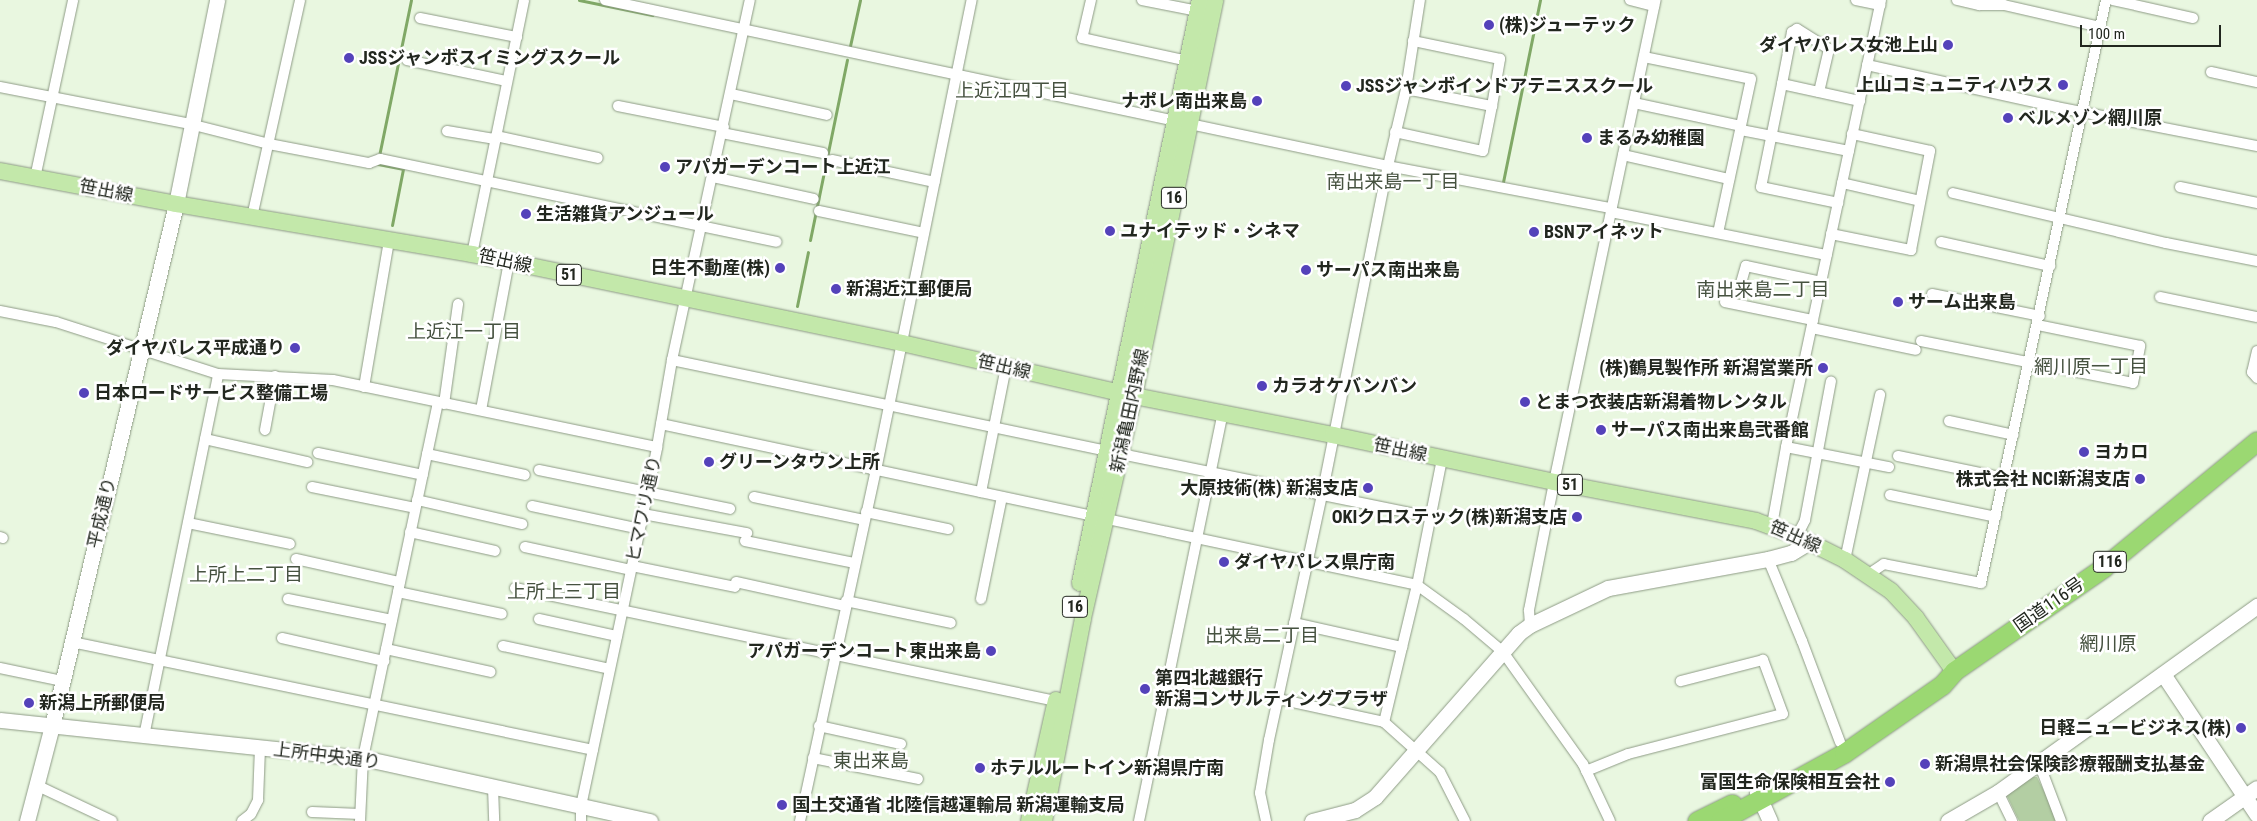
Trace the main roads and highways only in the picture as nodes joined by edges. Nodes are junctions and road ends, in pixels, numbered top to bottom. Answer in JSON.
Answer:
{"nodes":[{"id":1,"x":1215,"y":0,"type":"edge"},
{"id":2,"x":1199,"y":5,"type":"edge"},
{"id":3,"x":1183,"y":121,"type":"junction"},
{"id":4,"x":0,"y":171,"type":"edge"},
{"id":5,"x":1127,"y":395,"type":"junction"},
{"id":6,"x":2257,"y":441,"type":"edge"},
{"id":7,"x":1101,"y":517,"type":"junction"},
{"id":8,"x":1954,"y":671,"type":"junction"},
{"id":9,"x":1759,"y":796,"type":"junction"},
{"id":10,"x":1030,"y":821,"type":"edge"},
{"id":11,"x":1044,"y":821,"type":"edge"},
{"id":12,"x":1697,"y":821,"type":"edge"},
{"id":13,"x":1720,"y":821,"type":"edge"}],
"edges":[{"from":1,"to":3,"type":"main road","name":"新潟亀田内野線","number":"16"},
{"from":2,"to":3,"type":"main road","name":"新潟亀田内野線","number":"16"},
{"from":3,"to":5,"type":"main road","name":"新潟亀田内野線","number":"16"},
{"from":4,"to":5,"type":"main road","name":"笹出線","number":"51"},
{"from":5,"to":7,"type":"main road","name":"新潟亀田内野線","number":"16"},
{"from":5,"to":8,"type":"main road","name":"笹出線","number":"51"},
{"from":6,"to":8,"type":"highway","name":"国道116号","number":"116"},
{"from":7,"to":10,"type":"main road","name":"新潟亀田内野線","number":"16"},
{"from":7,"to":11,"type":"main road","name":"新潟亀田内野線","number":"16"},
{"from":8,"to":9,"type":"highway","name":"国道116号","number":"116"},
{"from":8,"to":9,"type":"highway","name":"国道116号","number":"116"},
{"from":9,"to":12,"type":"highway","name":"国道116号","number":"116"},
{"from":9,"to":13,"type":"highway","name":"国道116号","number":"116"}]}
